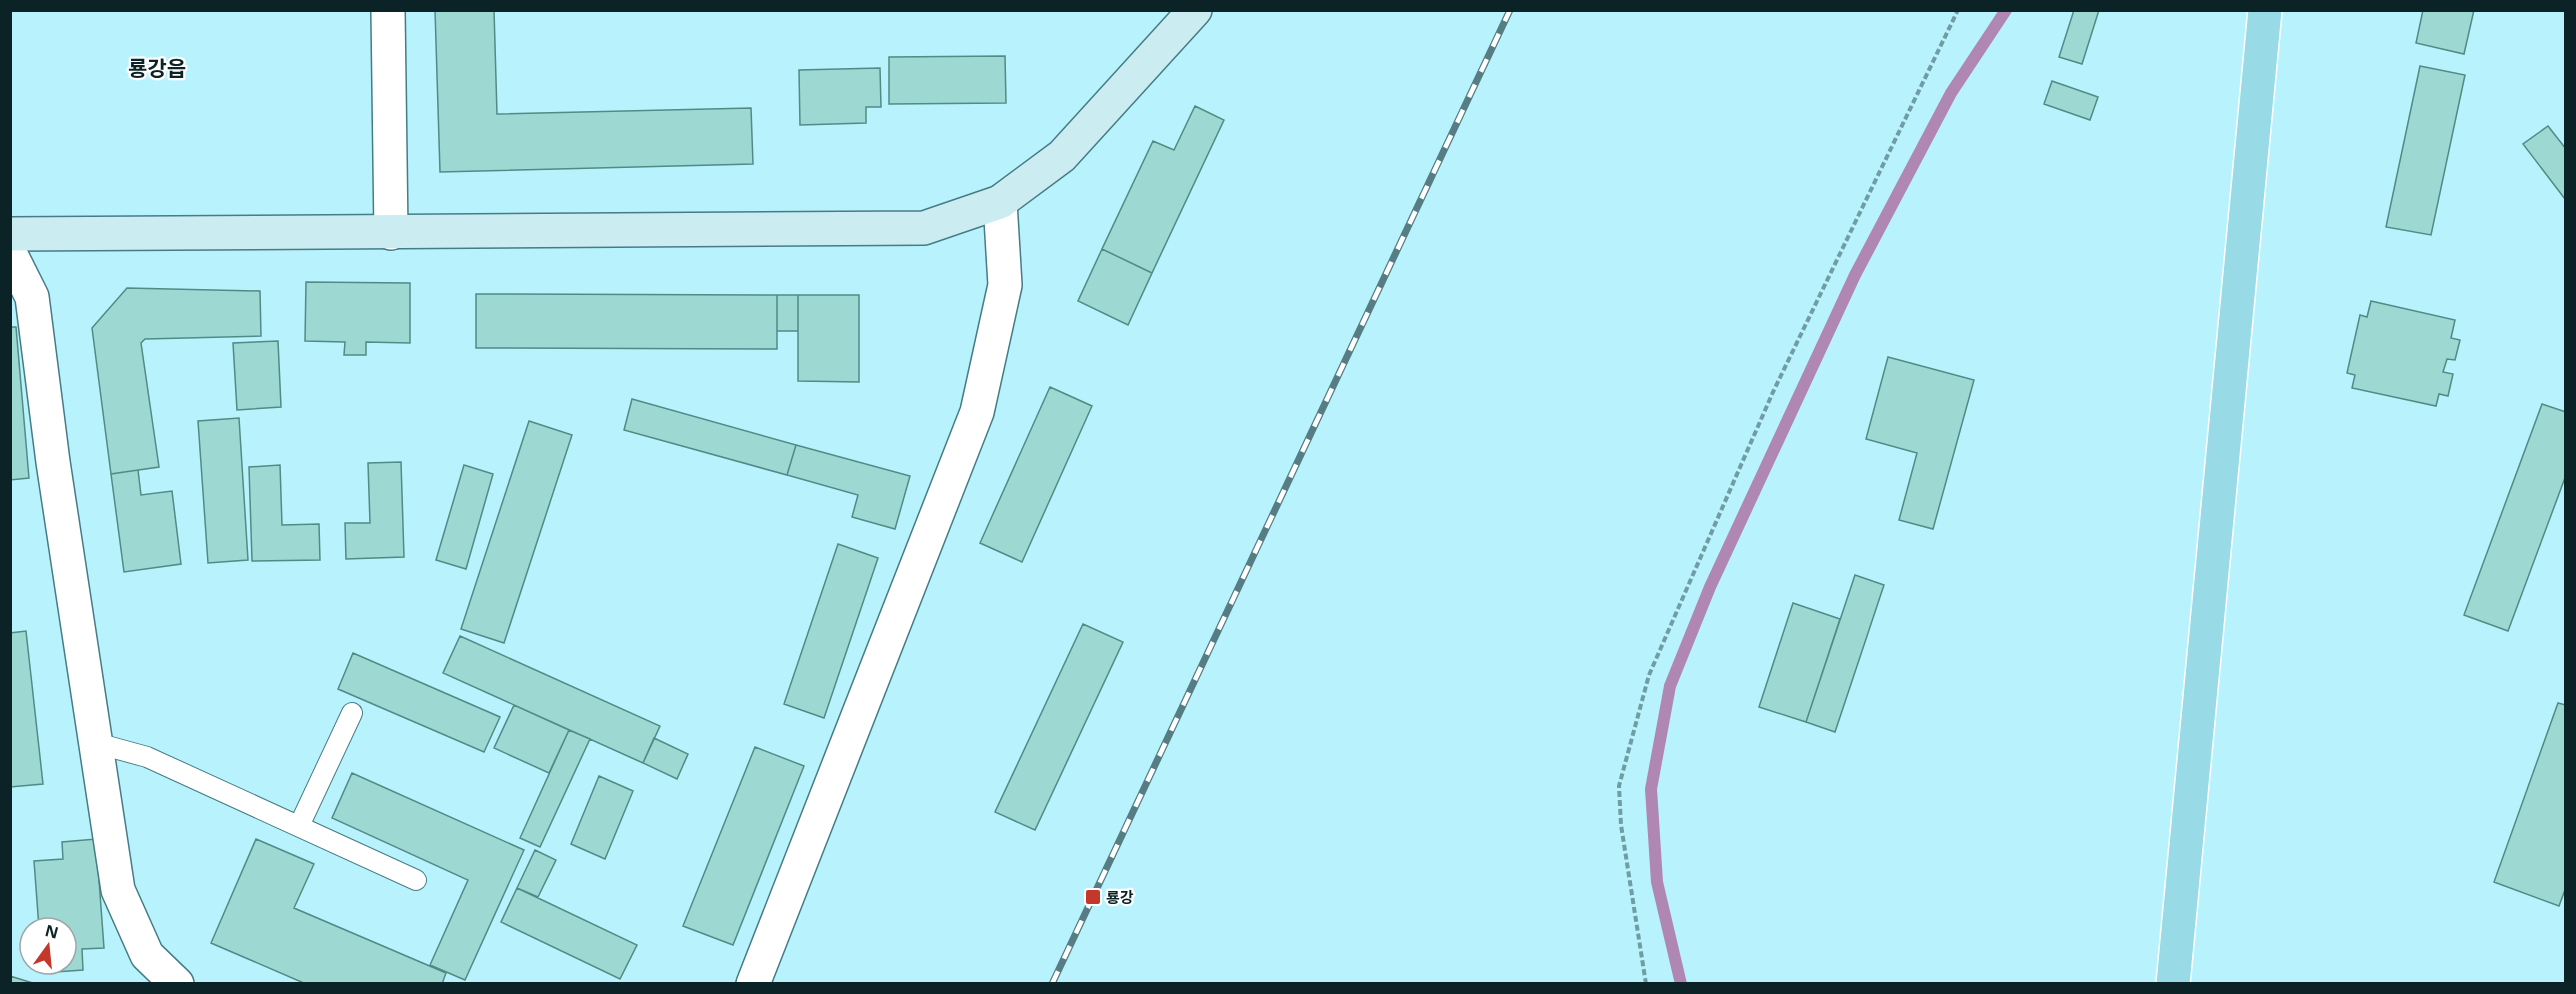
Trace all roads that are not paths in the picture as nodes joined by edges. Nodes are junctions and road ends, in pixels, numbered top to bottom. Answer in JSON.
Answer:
{"nodes":[{"id":1,"x":388,"y":10,"type":"edge"},
{"id":2,"x":1195,"y":10,"type":"edge"},
{"id":3,"x":2265,"y":10,"type":"edge"},
{"id":4,"x":1000,"y":202,"type":"junction"},
{"id":5,"x":391,"y":233,"type":"junction"},
{"id":6,"x":10,"y":234,"type":"edge"},
{"id":7,"x":10,"y":253,"type":"edge"},
{"id":8,"x":352,"y":713,"type":"dead end"},
{"id":9,"x":96,"y":743,"type":"junction"},
{"id":10,"x":299,"y":826,"type":"junction"},
{"id":11,"x":416,"y":880,"type":"dead end"},
{"id":12,"x":177,"y":984,"type":"edge"},
{"id":13,"x":753,"y":984,"type":"edge"},
{"id":14,"x":2173,"y":984,"type":"edge"}],
"edges":[{"from":1,"to":5,"type":"street"},
{"from":2,"to":4,"type":"main road"},
{"from":3,"to":14,"type":"main road"},
{"from":4,"to":5,"type":"main road"},
{"from":4,"to":13,"type":"street"},
{"from":5,"to":6,"type":"main road"},
{"from":7,"to":9,"type":"street"},
{"from":8,"to":10,"type":"lane"},
{"from":9,"to":10,"type":"lane"},
{"from":9,"to":12,"type":"street"},
{"from":10,"to":11,"type":"lane"}]}
